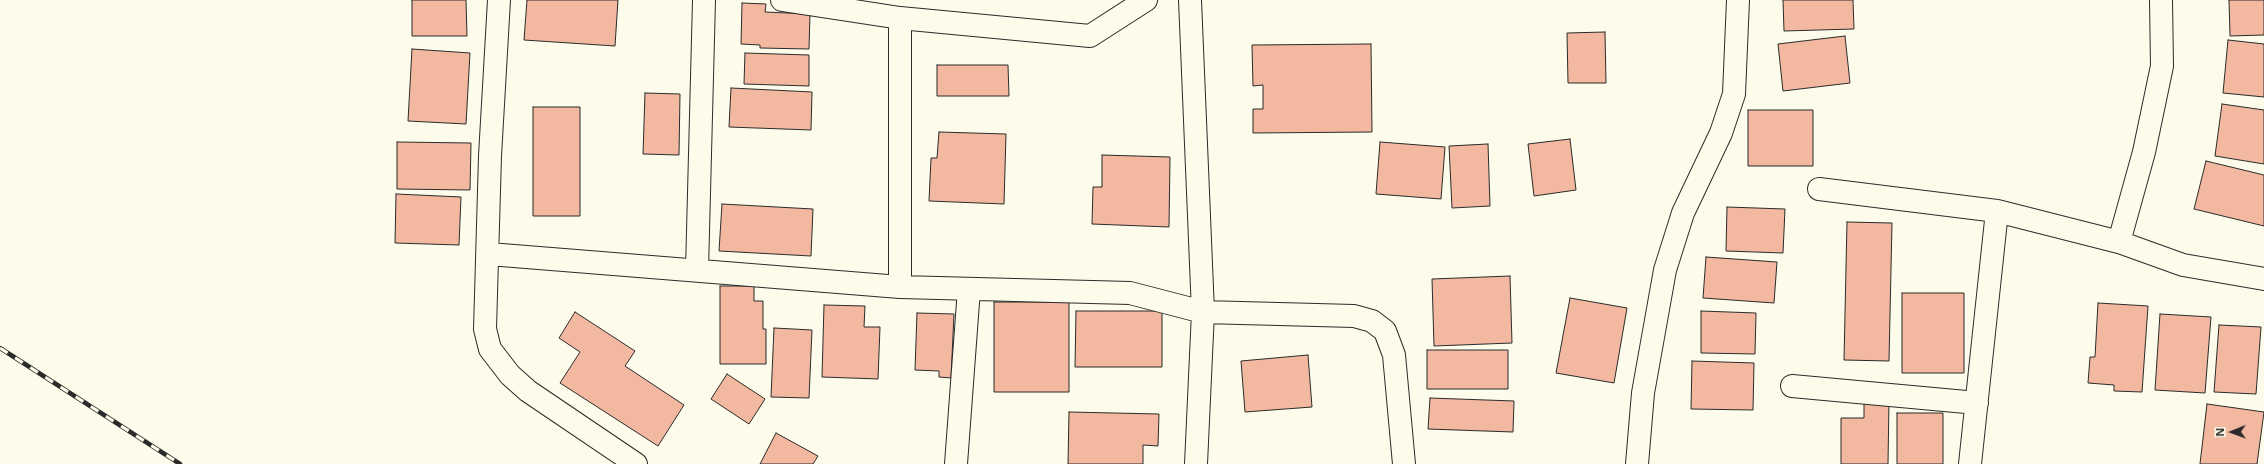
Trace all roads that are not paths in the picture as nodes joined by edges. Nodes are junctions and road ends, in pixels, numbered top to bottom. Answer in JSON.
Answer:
{"nodes":[{"id":1,"x":499,"y":0,"type":"edge"},
{"id":2,"x":704,"y":0,"type":"edge"},
{"id":3,"x":782,"y":0,"type":"edge"},
{"id":4,"x":1146,"y":0,"type":"edge"},
{"id":5,"x":1190,"y":0,"type":"edge"},
{"id":6,"x":1738,"y":0,"type":"edge"},
{"id":7,"x":2161,"y":0,"type":"edge"},
{"id":8,"x":900,"y":18,"type":"junction"},
{"id":9,"x":1819,"y":189,"type":"dead end"},
{"id":10,"x":1998,"y":211,"type":"junction"},
{"id":11,"x":2118,"y":242,"type":"junction"},
{"id":12,"x":489,"y":254,"type":"junction"},
{"id":13,"x":698,"y":270,"type":"junction"},
{"id":14,"x":2264,"y":279,"type":"edge"},
{"id":15,"x":900,"y":287,"type":"junction"},
{"id":16,"x":969,"y":289,"type":"junction"},
{"id":17,"x":1203,"y":312,"type":"junction"},
{"id":18,"x":1792,"y":386,"type":"dead end"},
{"id":19,"x":1977,"y":403,"type":"junction"},
{"id":20,"x":636,"y":464,"type":"edge"},
{"id":21,"x":956,"y":464,"type":"edge"},
{"id":22,"x":1196,"y":464,"type":"edge"},
{"id":23,"x":1404,"y":464,"type":"edge"},
{"id":24,"x":1637,"y":464,"type":"edge"},
{"id":25,"x":1970,"y":464,"type":"edge"}],
"edges":[{"from":1,"to":12,"type":"street"},
{"from":2,"to":13,"type":"street"},
{"from":3,"to":8,"type":"street"},
{"from":4,"to":8,"type":"street"},
{"from":5,"to":17,"type":"street"},
{"from":6,"to":24,"type":"street"},
{"from":7,"to":11,"type":"street"},
{"from":8,"to":15,"type":"street"},
{"from":9,"to":10,"type":"street"},
{"from":10,"to":11,"type":"street"},
{"from":10,"to":19,"type":"street"},
{"from":11,"to":14,"type":"street"},
{"from":12,"to":13,"type":"street"},
{"from":12,"to":20,"type":"street"},
{"from":13,"to":15,"type":"street"},
{"from":15,"to":16,"type":"street"},
{"from":16,"to":17,"type":"street"},
{"from":16,"to":21,"type":"street"},
{"from":17,"to":22,"type":"street"},
{"from":17,"to":23,"type":"street"},
{"from":18,"to":19,"type":"street"},
{"from":19,"to":25,"type":"street"}]}
